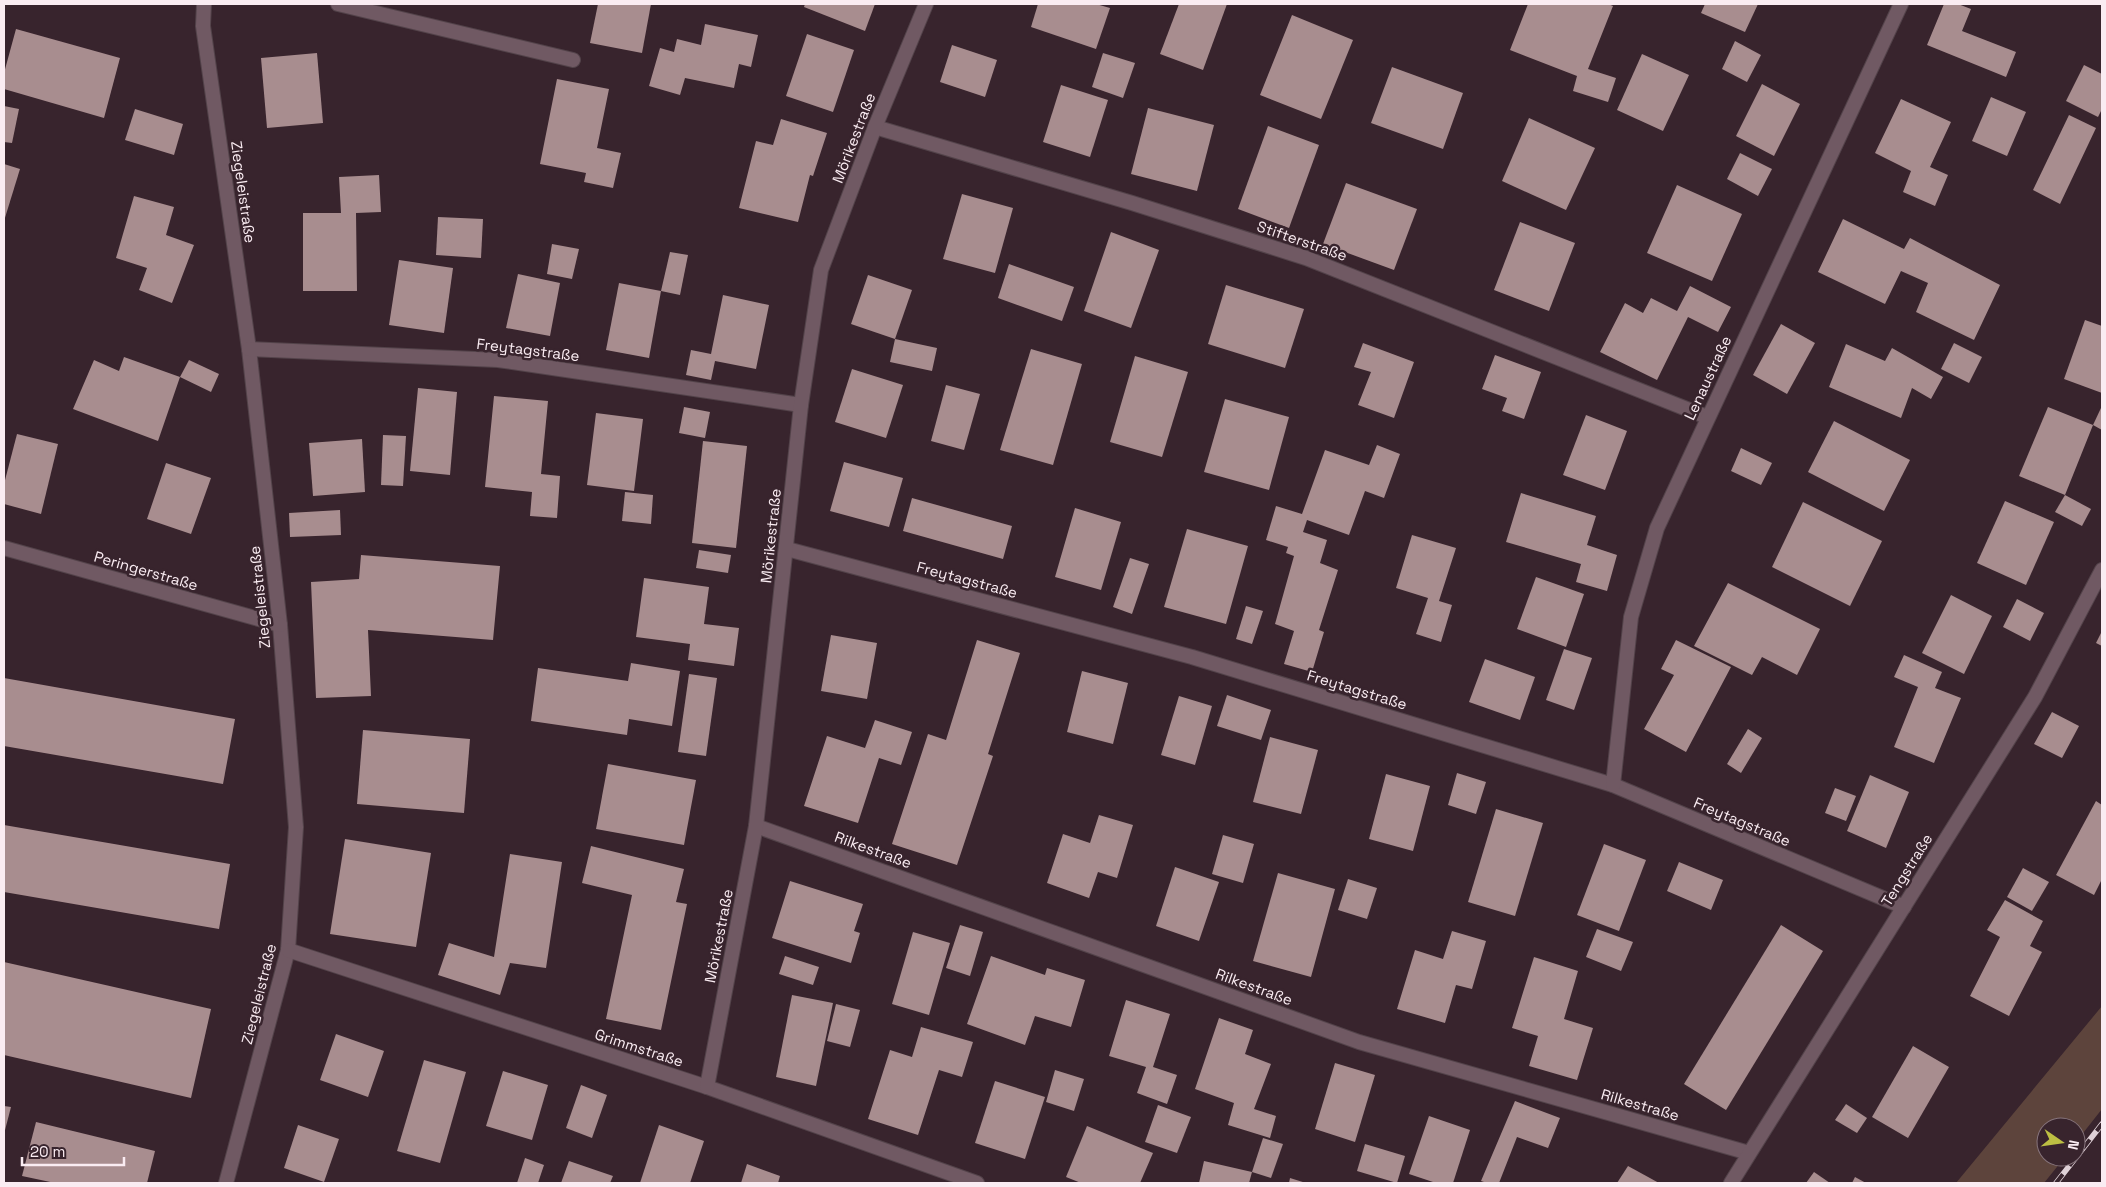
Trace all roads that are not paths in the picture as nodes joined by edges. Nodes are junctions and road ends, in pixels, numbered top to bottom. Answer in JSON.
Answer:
{"nodes":[{"id":1,"x":204,"y":4,"type":"edge"},
{"id":2,"x":338,"y":4,"type":"edge"},
{"id":3,"x":926,"y":4,"type":"edge"},
{"id":4,"x":1901,"y":4,"type":"edge"},
{"id":5,"x":573,"y":60,"type":"dead end"},
{"id":6,"x":875,"y":127,"type":"junction"},
{"id":7,"x":249,"y":349,"type":"junction"},
{"id":8,"x":801,"y":405,"type":"junction"},
{"id":9,"x":1707,"y":417,"type":"junction"},
{"id":10,"x":4,"y":548,"type":"edge"},
{"id":11,"x":787,"y":549,"type":"junction"},
{"id":12,"x":2102,"y":570,"type":"edge"},
{"id":13,"x":280,"y":625,"type":"junction"},
{"id":14,"x":1612,"y":785,"type":"junction"},
{"id":15,"x":756,"y":826,"type":"junction"},
{"id":16,"x":1904,"y":907,"type":"junction"},
{"id":17,"x":288,"y":950,"type":"junction"},
{"id":18,"x":707,"y":1087,"type":"junction"},
{"id":19,"x":1749,"y":1153,"type":"junction"},
{"id":20,"x":226,"y":1183,"type":"edge"},
{"id":21,"x":977,"y":1183,"type":"edge"},
{"id":22,"x":1731,"y":1183,"type":"edge"}],
"edges":[{"from":1,"to":7,"type":"street","name":"Ziegeleistraße"},
{"from":2,"to":5,"type":"street"},
{"from":3,"to":6,"type":"street","name":"Mörikestraße"},
{"from":4,"to":9,"type":"street","name":"Lenaustraße"},
{"from":6,"to":8,"type":"street","name":"Mörikestraße"},
{"from":6,"to":9,"type":"street","name":"Stifterstraße"},
{"from":7,"to":8,"type":"street","name":"Freytagstraße"},
{"from":7,"to":13,"type":"street","name":"Ziegeleistraße"},
{"from":8,"to":11,"type":"street","name":"Mörikestraße"},
{"from":9,"to":14,"type":"street","name":"Lenaustraße"},
{"from":10,"to":13,"type":"street","name":"Peringerstraße"},
{"from":11,"to":14,"type":"street","name":"Freytagstraße"},
{"from":11,"to":15,"type":"street","name":"Mörikestraße"},
{"from":12,"to":16,"type":"street","name":"Tengstraße"},
{"from":13,"to":17,"type":"street","name":"Ziegeleistraße"},
{"from":14,"to":16,"type":"street","name":"Freytagstraße"},
{"from":15,"to":18,"type":"street","name":"Mörikestraße"},
{"from":15,"to":19,"type":"street","name":"Rilkestraße"},
{"from":16,"to":19,"type":"street","name":"Tengstraße"},
{"from":17,"to":18,"type":"street","name":"Grimmstraße"},
{"from":17,"to":20,"type":"street","name":"Ziegeleistraße"},
{"from":18,"to":21,"type":"street","name":"Grimmstraße"},
{"from":19,"to":22,"type":"street","name":"Tengstraße"}]}
